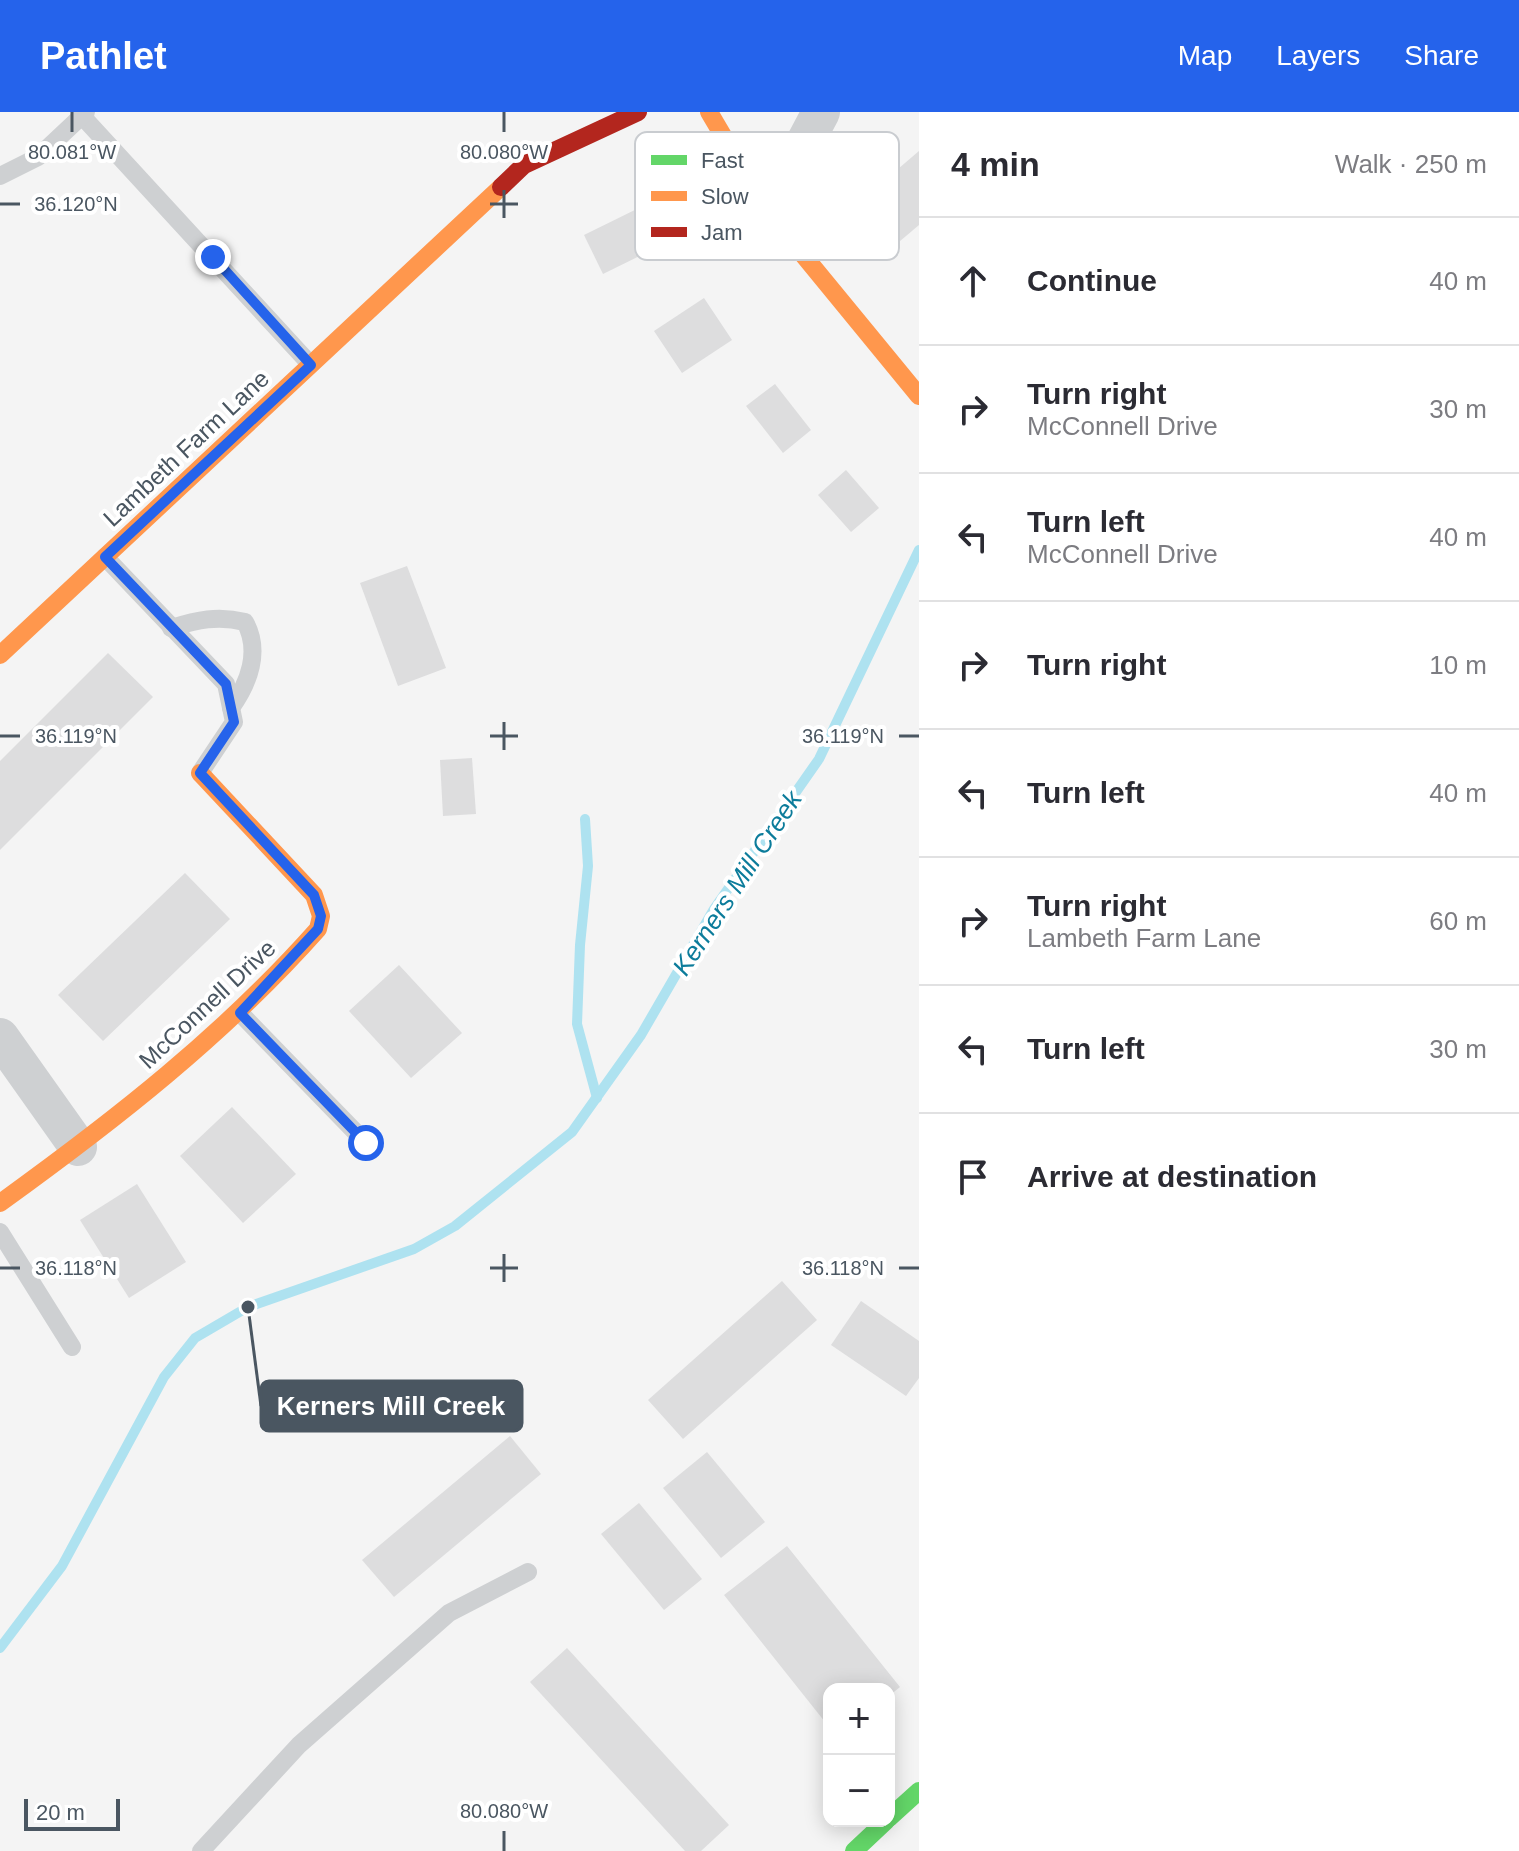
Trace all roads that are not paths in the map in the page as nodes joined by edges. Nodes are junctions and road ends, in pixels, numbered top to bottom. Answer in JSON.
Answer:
{"nodes":[{"id":1,"x":638,"y":112,"type":"edge"},
{"id":2,"x":709,"y":112,"type":"edge"},
{"id":3,"x":821,"y":112,"type":"edge"},
{"id":4,"x":84,"y":114,"type":"edge"},
{"id":5,"x":721,"y":132,"type":"edge"},
{"id":6,"x":810,"y":132,"type":"edge"},
{"id":7,"x":0,"y":176,"type":"edge"},
{"id":8,"x":807,"y":260,"type":"edge"},
{"id":9,"x":311,"y":365,"type":"junction"},
{"id":10,"x":919,"y":396,"type":"edge"},
{"id":11,"x":105,"y":557,"type":"junction"},
{"id":12,"x":171,"y":628,"type":"junction"},
{"id":13,"x":0,"y":655,"type":"edge"},
{"id":14,"x":231,"y":708,"type":"junction"},
{"id":15,"x":200,"y":773,"type":"joint"},
{"id":16,"x":240,"y":1013,"type":"junction"},
{"id":17,"x":0,"y":1037,"type":"edge"},
{"id":18,"x":366,"y":1143,"type":"dead end"},
{"id":19,"x":78,"y":1147,"type":"junction"},
{"id":20,"x":0,"y":1203,"type":"edge"},
{"id":21,"x":0,"y":1232,"type":"edge"},
{"id":22,"x":72,"y":1347,"type":"dead end"},
{"id":23,"x":528,"y":1572,"type":"dead end"},
{"id":24,"x":919,"y":1791,"type":"edge"},
{"id":25,"x":895,"y":1813,"type":"edge"},
{"id":26,"x":880,"y":1827,"type":"edge"},
{"id":27,"x":201,"y":1851,"type":"edge"},
{"id":28,"x":854,"y":1851,"type":"edge"}],
"edges":[{"from":1,"to":9,"type":"street","name":"Lambeth Farm Lane"},
{"from":2,"to":5,"type":"street"},
{"from":3,"to":6,"type":"street"},
{"from":4,"to":7,"type":"lane"},
{"from":4,"to":9,"type":"lane"},
{"from":8,"to":10,"type":"street"},
{"from":9,"to":11,"type":"street","name":"Lambeth Farm Lane"},
{"from":11,"to":12,"type":"lane"},
{"from":11,"to":13,"type":"street","name":"Lambeth Farm Lane"},
{"from":12,"to":14,"type":"lane"},
{"from":12,"to":14,"type":"lane"},
{"from":14,"to":15,"type":"lane"},
{"from":15,"to":16,"type":"street","name":"McConnell Drive"},
{"from":16,"to":18,"type":"lane"},
{"from":16,"to":19,"type":"street","name":"McConnell Drive"},
{"from":17,"to":19,"type":"street"},
{"from":19,"to":20,"type":"street","name":"McConnell Drive"},
{"from":21,"to":22,"type":"lane"},
{"from":23,"to":27,"type":"lane"},
{"from":24,"to":25,"type":"street"},
{"from":26,"to":28,"type":"street"}]}
